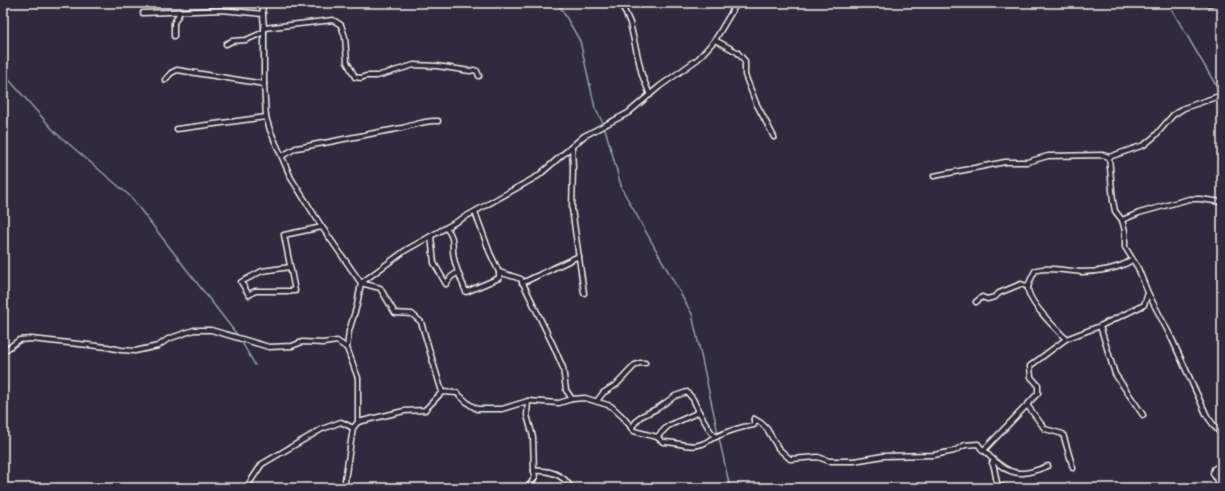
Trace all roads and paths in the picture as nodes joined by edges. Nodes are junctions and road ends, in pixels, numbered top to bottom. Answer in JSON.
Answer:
{"nodes":[{"id":1,"x":262,"y":3,"type":"edge"},
{"id":2,"x":621,"y":3,"type":"edge"},
{"id":3,"x":737,"y":3,"type":"edge"},
{"id":4,"x":180,"y":12,"type":"junction"},
{"id":5,"x":143,"y":13,"type":"dead end"},
{"id":6,"x":263,"y":14,"type":"junction"},
{"id":7,"x":264,"y":30,"type":"junction"},
{"id":8,"x":174,"y":36,"type":"dead end"},
{"id":9,"x":715,"y":40,"type":"junction"},
{"id":10,"x":226,"y":44,"type":"dead end"},
{"id":11,"x":479,"y":76,"type":"dead end"},
{"id":12,"x":165,"y":80,"type":"dead end"},
{"id":13,"x":264,"y":84,"type":"junction"},
{"id":14,"x":650,"y":95,"type":"junction"},
{"id":15,"x":1222,"y":95,"type":"edge"},
{"id":16,"x":266,"y":117,"type":"junction"},
{"id":17,"x":438,"y":120,"type":"dead end"},
{"id":18,"x":177,"y":129,"type":"dead end"},
{"id":19,"x":774,"y":137,"type":"dead end"},
{"id":20,"x":572,"y":147,"type":"junction"},
{"id":21,"x":282,"y":156,"type":"junction"},
{"id":22,"x":1109,"y":157,"type":"junction"},
{"id":23,"x":934,"y":176,"type":"dead end"},
{"id":24,"x":1222,"y":202,"type":"edge"},
{"id":25,"x":475,"y":212,"type":"junction"},
{"id":26,"x":1122,"y":220,"type":"junction"},
{"id":27,"x":322,"y":227,"type":"junction"},
{"id":28,"x":446,"y":228,"type":"junction"},
{"id":29,"x":431,"y":236,"type":"junction"},
{"id":30,"x":578,"y":256,"type":"junction"},
{"id":31,"x":1132,"y":260,"type":"junction"},
{"id":32,"x":290,"y":267,"type":"junction"},
{"id":33,"x":458,"y":272,"type":"junction"},
{"id":34,"x":499,"y":272,"type":"junction"},
{"id":35,"x":361,"y":283,"type":"junction"},
{"id":36,"x":522,"y":283,"type":"junction"},
{"id":37,"x":1028,"y":287,"type":"junction"},
{"id":38,"x":584,"y":293,"type":"dead end"},
{"id":39,"x":1148,"y":293,"type":"junction"},
{"id":40,"x":976,"y":302,"type":"dead end"},
{"id":41,"x":1100,"y":326,"type":"junction"},
{"id":42,"x":1066,"y":339,"type":"junction"},
{"id":43,"x":347,"y":348,"type":"junction"},
{"id":44,"x":3,"y":352,"type":"edge"},
{"id":45,"x":645,"y":363,"type":"dead end"},
{"id":46,"x":442,"y":392,"type":"junction"},
{"id":47,"x":572,"y":399,"type":"junction"},
{"id":48,"x":528,"y":401,"type":"junction"},
{"id":49,"x":597,"y":401,"type":"junction"},
{"id":50,"x":1027,"y":406,"type":"junction"},
{"id":51,"x":699,"y":412,"type":"junction"},
{"id":52,"x":1143,"y":415,"type":"dead end"},
{"id":53,"x":358,"y":422,"type":"junction"},
{"id":54,"x":353,"y":428,"type":"junction"},
{"id":55,"x":631,"y":428,"type":"junction"},
{"id":56,"x":1222,"y":435,"type":"edge"},
{"id":57,"x":716,"y":437,"type":"junction"},
{"id":58,"x":657,"y":438,"type":"junction"},
{"id":59,"x":984,"y":449,"type":"junction"},
{"id":60,"x":994,"y":462,"type":"junction"},
{"id":61,"x":1222,"y":464,"type":"edge"},
{"id":62,"x":1048,"y":466,"type":"dead end"},
{"id":63,"x":1073,"y":468,"type":"dead end"},
{"id":64,"x":534,"y":471,"type":"junction"},
{"id":65,"x":246,"y":488,"type":"edge"},
{"id":66,"x":347,"y":488,"type":"edge"},
{"id":67,"x":528,"y":488,"type":"edge"},
{"id":68,"x":571,"y":488,"type":"edge"},
{"id":69,"x":1003,"y":488,"type":"edge"},
{"id":70,"x":1221,"y":488,"type":"edge"}],
"edges":[{"from":1,"to":6,"type":"street"},
{"from":2,"to":14,"type":"street"},
{"from":3,"to":9,"type":"street"},
{"from":4,"to":5,"type":"street"},
{"from":4,"to":6,"type":"street"},
{"from":4,"to":8,"type":"street"},
{"from":6,"to":7,"type":"street"},
{"from":7,"to":10,"type":"street"},
{"from":7,"to":11,"type":"street"},
{"from":7,"to":13,"type":"street"},
{"from":9,"to":14,"type":"street"},
{"from":9,"to":19,"type":"street"},
{"from":12,"to":13,"type":"street"},
{"from":13,"to":16,"type":"street"},
{"from":14,"to":20,"type":"street"},
{"from":15,"to":22,"type":"street"},
{"from":16,"to":18,"type":"street"},
{"from":16,"to":21,"type":"street"},
{"from":17,"to":21,"type":"street"},
{"from":20,"to":25,"type":"street"},
{"from":20,"to":30,"type":"street"},
{"from":21,"to":27,"type":"street"},
{"from":22,"to":23,"type":"street"},
{"from":22,"to":26,"type":"street"},
{"from":24,"to":26,"type":"street"},
{"from":25,"to":28,"type":"street"},
{"from":25,"to":34,"type":"street"},
{"from":26,"to":31,"type":"street"},
{"from":27,"to":32,"type":"street"},
{"from":27,"to":35,"type":"street"},
{"from":28,"to":29,"type":"street"},
{"from":28,"to":33,"type":"street"},
{"from":29,"to":33,"type":"street"},
{"from":29,"to":35,"type":"street"},
{"from":30,"to":36,"type":"street"},
{"from":30,"to":38,"type":"street"},
{"from":31,"to":37,"type":"street"},
{"from":31,"to":39,"type":"street"},
{"from":32,"to":32,"type":"street"},
{"from":33,"to":34,"type":"street"},
{"from":34,"to":36,"type":"street"},
{"from":35,"to":43,"type":"street"},
{"from":35,"to":46,"type":"street"},
{"from":36,"to":47,"type":"street"},
{"from":37,"to":40,"type":"street"},
{"from":37,"to":42,"type":"street"},
{"from":39,"to":41,"type":"street"},
{"from":39,"to":56,"type":"street"},
{"from":41,"to":42,"type":"street"},
{"from":41,"to":52,"type":"street"},
{"from":42,"to":50,"type":"street"},
{"from":43,"to":44,"type":"street"},
{"from":43,"to":53,"type":"street"},
{"from":45,"to":49,"type":"street"},
{"from":46,"to":48,"type":"street"},
{"from":46,"to":53,"type":"street"},
{"from":47,"to":48,"type":"street"},
{"from":47,"to":49,"type":"street"},
{"from":48,"to":64,"type":"street"},
{"from":49,"to":55,"type":"street"},
{"from":50,"to":59,"type":"street"},
{"from":50,"to":63,"type":"street"},
{"from":51,"to":55,"type":"street"},
{"from":51,"to":57,"type":"street"},
{"from":51,"to":58,"type":"street"},
{"from":53,"to":54,"type":"street"},
{"from":54,"to":65,"type":"street"},
{"from":54,"to":66,"type":"street"},
{"from":55,"to":58,"type":"street"},
{"from":57,"to":58,"type":"street"},
{"from":57,"to":59,"type":"street"},
{"from":59,"to":60,"type":"street"},
{"from":60,"to":62,"type":"street"},
{"from":60,"to":69,"type":"street"},
{"from":61,"to":70,"type":"street"},
{"from":64,"to":67,"type":"street"},
{"from":64,"to":68,"type":"street"}]}
